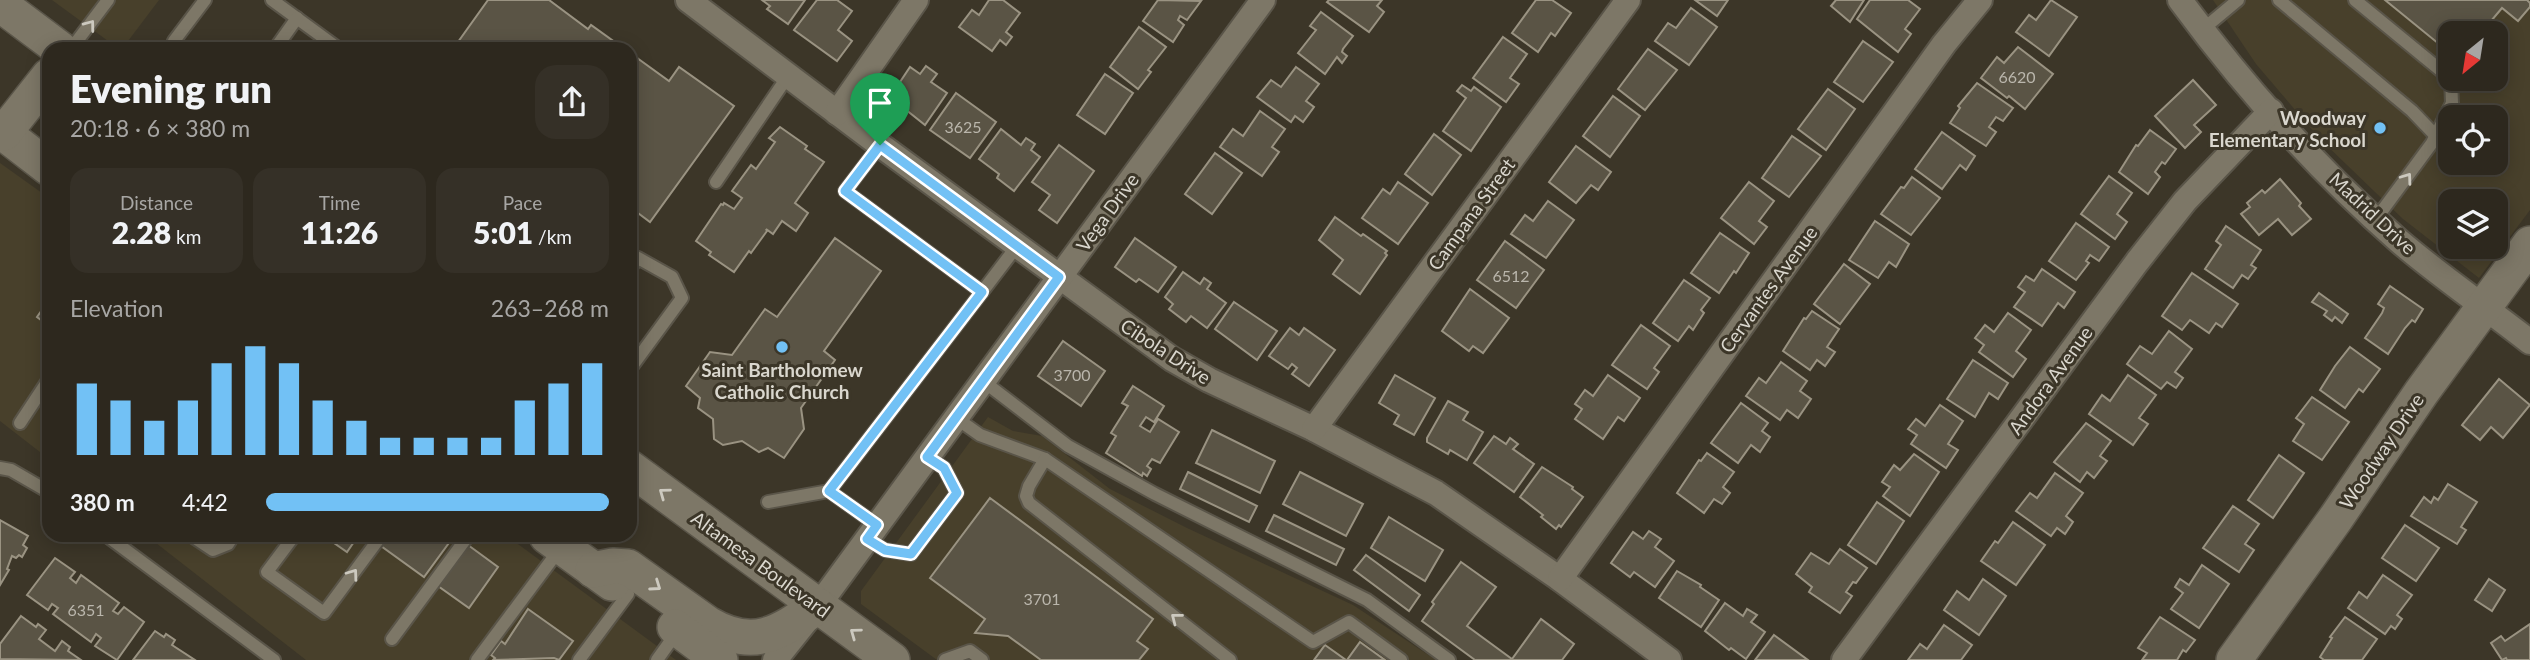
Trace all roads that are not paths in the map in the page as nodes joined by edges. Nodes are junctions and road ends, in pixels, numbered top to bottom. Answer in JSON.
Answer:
{"nodes":[{"id":1,"x":108,"y":0,"type":"edge"},
{"id":2,"x":205,"y":0,"type":"edge"},
{"id":3,"x":271,"y":0,"type":"edge"},
{"id":4,"x":688,"y":0,"type":"edge"},
{"id":5,"x":916,"y":0,"type":"edge"},
{"id":6,"x":1263,"y":0,"type":"edge"},
{"id":7,"x":1628,"y":0,"type":"edge"},
{"id":8,"x":1980,"y":0,"type":"edge"},
{"id":9,"x":2180,"y":0,"type":"edge"},
{"id":10,"x":2238,"y":0,"type":"edge"},
{"id":11,"x":2279,"y":0,"type":"edge"},
{"id":12,"x":2355,"y":0,"type":"edge"},
{"id":13,"x":9,"y":5,"type":"edge"},
{"id":14,"x":297,"y":18,"type":"junction"},
{"id":15,"x":2202,"y":30,"type":"junction"},
{"id":16,"x":52,"y":42,"type":"edge"},
{"id":17,"x":76,"y":42,"type":"edge"},
{"id":18,"x":174,"y":42,"type":"edge"},
{"id":19,"x":280,"y":42,"type":"edge"},
{"id":20,"x":330,"y":42,"type":"edge"},
{"id":21,"x":2438,"y":68,"type":"edge"},
{"id":22,"x":788,"y":76,"type":"junction"},
{"id":23,"x":42,"y":84,"type":"edge"},
{"id":24,"x":2451,"y":91,"type":"edge"},
{"id":25,"x":2271,"y":111,"type":"junction"},
{"id":26,"x":837,"y":113,"type":"junction"},
{"id":27,"x":1,"y":133,"type":"edge"},
{"id":28,"x":2435,"y":136,"type":"junction"},
{"id":29,"x":880,"y":145,"type":"junction"},
{"id":30,"x":42,"y":163,"type":"edge"},
{"id":31,"x":716,"y":182,"type":"dead end"},
{"id":32,"x":2376,"y":219,"type":"junction"},
{"id":33,"x":2530,"y":244,"type":"edge"},
{"id":34,"x":1017,"y":246,"type":"junction"},
{"id":35,"x":637,"y":262,"type":"edge"},
{"id":36,"x":1059,"y":277,"type":"junction"},
{"id":37,"x":982,"y":292,"type":"junction"},
{"id":38,"x":2484,"y":305,"type":"junction"},
{"id":39,"x":2530,"y":342,"type":"edge"},
{"id":40,"x":637,"y":359,"type":"edge"},
{"id":41,"x":983,"y":381,"type":"junction"},
{"id":42,"x":42,"y":390,"type":"edge"},
{"id":43,"x":956,"y":418,"type":"junction"},
{"id":44,"x":20,"y":423,"type":"dead end"},
{"id":45,"x":1314,"y":429,"type":"junction"},
{"id":46,"x":927,"y":457,"type":"junction"},
{"id":47,"x":1045,"y":459,"type":"junction"},
{"id":48,"x":0,"y":468,"type":"edge"},
{"id":49,"x":637,"y":473,"type":"edge"},
{"id":50,"x":42,"y":488,"type":"edge"},
{"id":51,"x":829,"y":491,"type":"junction"},
{"id":52,"x":768,"y":502,"type":"dead end"},
{"id":53,"x":872,"y":532,"type":"junction"},
{"id":54,"x":115,"y":542,"type":"edge"},
{"id":55,"x":201,"y":542,"type":"edge"},
{"id":56,"x":229,"y":542,"type":"edge"},
{"id":57,"x":290,"y":542,"type":"edge"},
{"id":58,"x":377,"y":542,"type":"edge"},
{"id":59,"x":464,"y":542,"type":"edge"},
{"id":60,"x":553,"y":542,"type":"edge"},
{"id":61,"x":555,"y":542,"type":"edge"},
{"id":62,"x":593,"y":569,"type":"junction"},
{"id":63,"x":1560,"y":579,"type":"junction"},
{"id":64,"x":628,"y":594,"type":"junction"},
{"id":65,"x":818,"y":607,"type":"junction"},
{"id":66,"x":678,"y":630,"type":"junction"},
{"id":67,"x":392,"y":639,"type":"dead end"},
{"id":68,"x":274,"y":660,"type":"edge"},
{"id":69,"x":477,"y":660,"type":"edge"},
{"id":70,"x":579,"y":660,"type":"edge"},
{"id":71,"x":657,"y":660,"type":"edge"},
{"id":72,"x":720,"y":660,"type":"edge"},
{"id":73,"x":775,"y":660,"type":"edge"},
{"id":74,"x":892,"y":660,"type":"edge"},
{"id":75,"x":946,"y":660,"type":"edge"},
{"id":76,"x":982,"y":660,"type":"edge"},
{"id":77,"x":1230,"y":660,"type":"edge"},
{"id":78,"x":1401,"y":660,"type":"edge"},
{"id":79,"x":1449,"y":660,"type":"edge"},
{"id":80,"x":1669,"y":660,"type":"edge"},
{"id":81,"x":1844,"y":660,"type":"edge"},
{"id":82,"x":2234,"y":660,"type":"edge"}],
"edges":[{"from":17,"to":1,"type":"lane","one_way":true},
{"from":2,"to":18,"type":"lane"},
{"from":3,"to":14,"type":"lane"},
{"from":4,"to":22,"type":"street","name":"Cibola Drive"},
{"from":5,"to":26,"type":"street"},
{"from":6,"to":36,"type":"street","name":"Vega Drive"},
{"from":7,"to":45,"type":"street","name":"Campana Street"},
{"from":8,"to":63,"type":"street","name":"Cervantes Avenue"},
{"from":9,"to":15,"type":"street","name":"Madrid Drive"},
{"from":10,"to":15,"type":"lane"},
{"from":11,"to":28,"type":"lane"},
{"from":12,"to":21,"type":"lane"},
{"from":13,"to":16,"type":"main road"},
{"from":14,"to":19,"type":"lane"},
{"from":14,"to":20,"type":"lane"},
{"from":15,"to":25,"type":"street","name":"Madrid Drive"},
{"from":22,"to":26,"type":"street","name":"Cibola Drive"},
{"from":22,"to":31,"type":"lane"},
{"from":23,"to":27,"type":"main road"},
{"from":24,"to":28,"type":"lane"},
{"from":25,"to":32,"type":"street","name":"Madrid Drive"},
{"from":25,"to":81,"type":"street","name":"Andora Avenue"},
{"from":26,"to":29,"type":"street","name":"Cibola Drive"},
{"from":27,"to":30,"type":"main road"},
{"from":32,"to":28,"type":"lane","one_way":true},
{"from":29,"to":34,"type":"street","name":"Cibola Drive"},
{"from":29,"to":37,"type":"lane"},
{"from":32,"to":38,"type":"street","name":"Madrid Drive"},
{"from":33,"to":38,"type":"main road","name":"Woodway Drive"},
{"from":34,"to":36,"type":"street","name":"Cibola Drive"},
{"from":34,"to":37,"type":"lane"},
{"from":35,"to":40,"type":"lane"},
{"from":36,"to":41,"type":"street","name":"Vega Drive"},
{"from":36,"to":45,"type":"street","name":"Cibola Drive"},
{"from":37,"to":51,"type":"lane"},
{"from":38,"to":39,"type":"street","name":"Madrid Drive"},
{"from":38,"to":82,"type":"main road","name":"Woodway Drive"},
{"from":41,"to":43,"type":"street","name":"Vega Drive"},
{"from":41,"to":79,"type":"lane"},
{"from":42,"to":44,"type":"lane"},
{"from":43,"to":46,"type":"street","name":"Vega Drive"},
{"from":43,"to":47,"type":"lane"},
{"from":45,"to":63,"type":"street","name":"Cibola Drive"},
{"from":46,"to":53,"type":"street","name":"Vega Drive"},
{"from":46,"to":53,"type":"lane"},
{"from":77,"to":47,"type":"lane","one_way":true},
{"from":47,"to":78,"type":"lane"},
{"from":48,"to":50,"type":"lane"},
{"from":65,"to":49,"type":"main road","name":"Altamesa Boulevard","one_way":true},
{"from":51,"to":52,"type":"lane"},
{"from":51,"to":53,"type":"lane"},
{"from":53,"to":65,"type":"street","name":"Vega Drive"},
{"from":54,"to":68,"type":"lane"},
{"from":55,"to":56,"type":"lane"},
{"from":57,"to":58,"type":"lane","one_way":true},
{"from":59,"to":67,"type":"lane"},
{"from":60,"to":69,"type":"lane"},
{"from":61,"to":62,"type":"main road"},
{"from":62,"to":64,"type":"main road"},
{"from":62,"to":65,"type":"main road","one_way":true},
{"from":63,"to":80,"type":"street","name":"Cibola Drive"},
{"from":64,"to":66,"type":"main road"},
{"from":64,"to":70,"type":"lane"},
{"from":65,"to":73,"type":"street","name":"Vega Drive"},
{"from":74,"to":65,"type":"main road","name":"Altamesa Boulevard","one_way":true},
{"from":66,"to":71,"type":"lane"},
{"from":66,"to":72,"type":"main road"},
{"from":75,"to":76,"type":"lane"}]}
